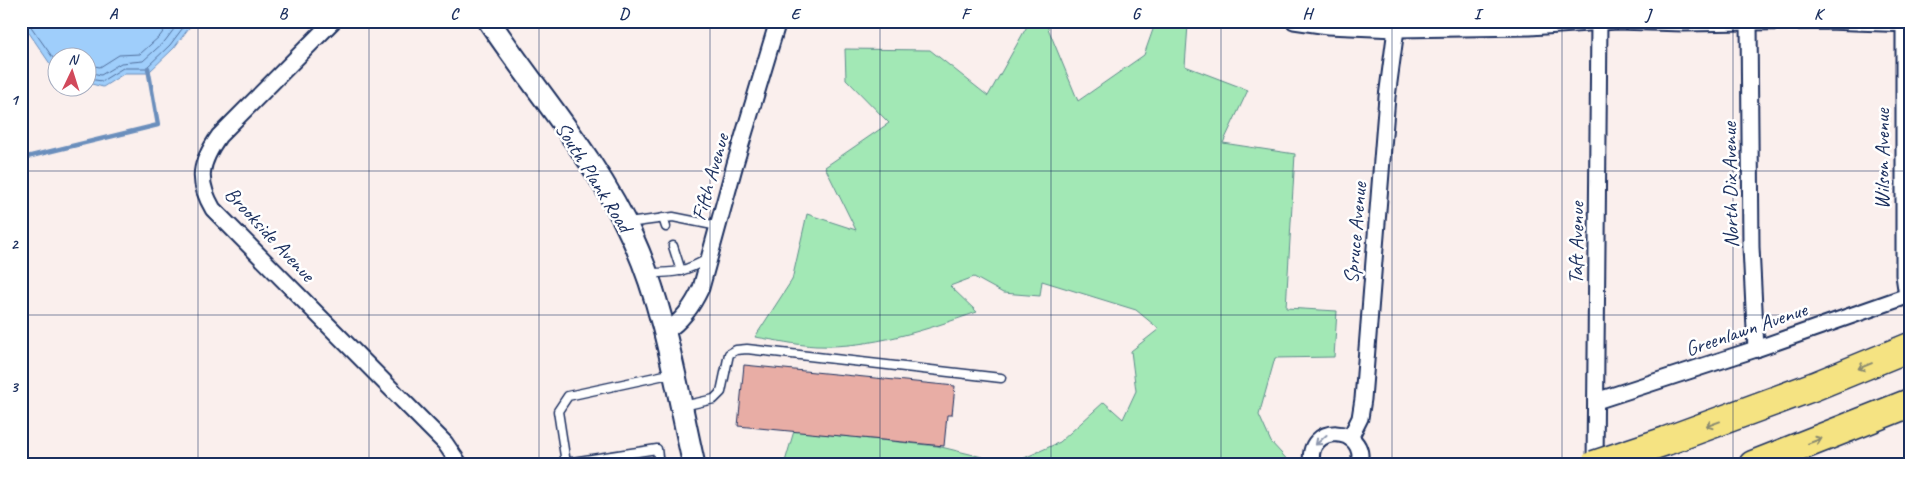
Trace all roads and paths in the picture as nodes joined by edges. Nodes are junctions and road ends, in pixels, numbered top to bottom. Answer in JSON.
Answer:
{"nodes":[{"id":1,"x":333,"y":21,"type":"edge"},
{"id":2,"x":489,"y":21,"type":"edge"},
{"id":3,"x":778,"y":21,"type":"edge"},
{"id":4,"x":1294,"y":21,"type":"edge"},
{"id":5,"x":1599,"y":22,"type":"edge"},
{"id":6,"x":1749,"y":22,"type":"edge"},
{"id":7,"x":1906,"y":23,"type":"edge"},
{"id":8,"x":1396,"y":29,"type":"junction"},
{"id":9,"x":663,"y":218,"type":"junction"},
{"id":10,"x":626,"y":224,"type":"junction"},
{"id":11,"x":718,"y":226,"type":"junction"},
{"id":12,"x":666,"y":227,"type":"dead end"},
{"id":13,"x":673,"y":246,"type":"dead end"},
{"id":14,"x":710,"y":257,"type":"junction"},
{"id":15,"x":681,"y":271,"type":"junction"},
{"id":16,"x":647,"y":273,"type":"junction"},
{"id":17,"x":1909,"y":296,"type":"edge"},
{"id":18,"x":664,"y":332,"type":"junction"},
{"id":19,"x":1910,"y":347,"type":"edge"},
{"id":20,"x":1756,"y":349,"type":"junction"},
{"id":21,"x":674,"y":374,"type":"junction"},
{"id":22,"x":1001,"y":378,"type":"dead end"},
{"id":23,"x":1596,"y":401,"type":"junction"},
{"id":24,"x":1910,"y":403,"type":"edge"},
{"id":25,"x":681,"y":407,"type":"junction"},
{"id":26,"x":1350,"y":438,"type":"junction"},
{"id":27,"x":566,"y":464,"type":"edge"},
{"id":28,"x":460,"y":465,"type":"edge"},
{"id":29,"x":659,"y":465,"type":"edge"},
{"id":30,"x":694,"y":465,"type":"edge"},
{"id":31,"x":1312,"y":465,"type":"edge"},
{"id":32,"x":1359,"y":465,"type":"edge"},
{"id":33,"x":1594,"y":465,"type":"edge"},
{"id":34,"x":1753,"y":465,"type":"edge"}],
"edges":[{"from":1,"to":28,"type":"street","name":"Brookside Avenue"},
{"from":2,"to":10,"type":"main road","name":"South Plank Road"},
{"from":3,"to":11,"type":"street","name":"Fifth Avenue"},
{"from":4,"to":8,"type":"street"},
{"from":5,"to":6,"type":"street"},
{"from":5,"to":8,"type":"street"},
{"from":5,"to":23,"type":"street","name":"Taft Avenue"},
{"from":6,"to":7,"type":"street"},
{"from":6,"to":20,"type":"street","name":"North Dix Avenue"},
{"from":7,"to":17,"type":"street","name":"Wilson Avenue"},
{"from":8,"to":26,"type":"street","name":"Spruce Avenue"},
{"from":9,"to":10,"type":"lane"},
{"from":9,"to":11,"type":"lane"},
{"from":9,"to":12,"type":"lane"},
{"from":10,"to":16,"type":"main road","name":"South Plank Road"},
{"from":11,"to":14,"type":"street","name":"Fifth Avenue"},
{"from":13,"to":15,"type":"lane"},
{"from":14,"to":15,"type":"lane"},
{"from":14,"to":18,"type":"street","name":"Fifth Avenue"},
{"from":15,"to":16,"type":"lane"},
{"from":16,"to":18,"type":"main road","name":"South Plank Road"},
{"from":17,"to":20,"type":"street","name":"Greenlawn Avenue"},
{"from":18,"to":21,"type":"main road","name":"South Plank Road"},
{"from":19,"to":33,"type":"highway","one_way":true,"bridge":true},
{"from":20,"to":23,"type":"street","name":"Greenlawn Avenue"},
{"from":21,"to":25,"type":"main road","name":"South Plank Road"},
{"from":21,"to":27,"type":"lane"},
{"from":22,"to":25,"type":"lane"},
{"from":23,"to":33,"type":"street","name":"Taft Avenue"},
{"from":34,"to":24,"type":"highway","one_way":true},
{"from":25,"to":30,"type":"main road","name":"South Plank Road"},
{"from":26,"to":31,"type":"street","one_way":true},
{"from":26,"to":32,"type":"street"},
{"from":27,"to":29,"type":"lane"}]}
